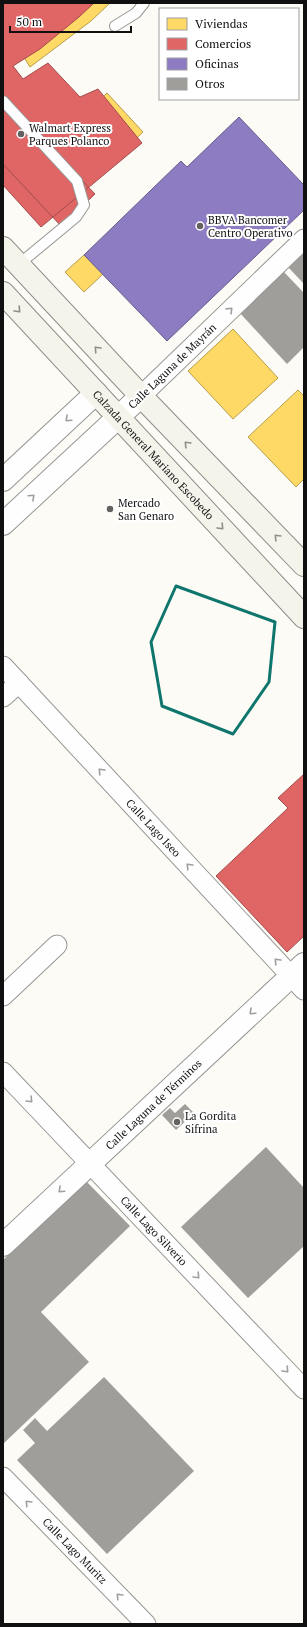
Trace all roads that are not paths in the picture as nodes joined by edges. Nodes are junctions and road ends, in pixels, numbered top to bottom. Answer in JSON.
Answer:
{"nodes":[{"id":1,"x":144,"y":3,"type":"edge"},
{"id":2,"x":115,"y":26,"type":"dead end"},
{"id":3,"x":3,"y":101,"type":"edge"},
{"id":4,"x":304,"y":239,"type":"edge"},
{"id":5,"x":3,"y":248,"type":"edge"},
{"id":6,"x":18,"y":264,"type":"junction"},
{"id":7,"x":3,"y":293,"type":"edge"},
{"id":8,"x":96,"y":393,"type":"junction"},
{"id":9,"x":141,"y":396,"type":"junction"},
{"id":10,"x":118,"y":416,"type":"junction"},
{"id":11,"x":3,"y":480,"type":"edge"},
{"id":12,"x":3,"y":524,"type":"edge"},
{"id":13,"x":304,"y":565,"type":"edge"},
{"id":14,"x":304,"y":617,"type":"edge"},
{"id":15,"x":3,"y":666,"type":"edge"},
{"id":16,"x":19,"y":682,"type":"junction"},
{"id":17,"x":3,"y":697,"type":"edge"},
{"id":18,"x":57,"y":945,"type":"dead end"},
{"id":19,"x":300,"y":976,"type":"edge"},
{"id":20,"x":3,"y":996,"type":"edge"},
{"id":21,"x":3,"y":1072,"type":"edge"},
{"id":22,"x":90,"y":1163,"type":"junction"},
{"id":23,"x":3,"y":1245,"type":"edge"},
{"id":24,"x":304,"y":1389,"type":"edge"},
{"id":25,"x":3,"y":1477,"type":"edge"},
{"id":26,"x":146,"y":1624,"type":"edge"}],
"edges":[{"from":1,"to":2,"type":"lane"},
{"from":3,"to":6,"type":"lane"},
{"from":9,"to":4,"type":"street","name":"Calle Laguna de Mayrán","one_way":true},
{"from":5,"to":6,"type":"main road"},
{"from":9,"to":6,"type":"main road","one_way":true},
{"from":7,"to":8,"type":"main road","name":"Calzada General Mariano Escobedo","one_way":true},
{"from":8,"to":10,"type":"main road","name":"Calzada General Mariano Escobedo"},
{"from":8,"to":11,"type":"street","one_way":true},
{"from":9,"to":10,"type":"street","name":"Calle Laguna de Mayrán"},
{"from":13,"to":9,"type":"main road","one_way":true},
{"from":12,"to":10,"type":"street","name":"Calle Laguna de Mayrán","one_way":true},
{"from":10,"to":14,"type":"main road","name":"Calzada General Mariano Escobedo","one_way":true},
{"from":15,"to":16,"type":"street","name":"Calle Lago Iseo"},
{"from":16,"to":17,"type":"street"},
{"from":19,"to":16,"type":"street","name":"Calle Lago Iseo","one_way":true},
{"from":18,"to":20,"type":"street"},
{"from":19,"to":22,"type":"street","name":"Calle Laguna de Términos","one_way":true},
{"from":21,"to":22,"type":"street","name":"Calle Lago Silverio","one_way":true},
{"from":22,"to":23,"type":"street","name":"Calle Laguna de Términos","one_way":true},
{"from":22,"to":24,"type":"street","name":"Calle Lago Silverio","one_way":true},
{"from":26,"to":25,"type":"street","name":"Calle Lago Muritz","one_way":true}]}
